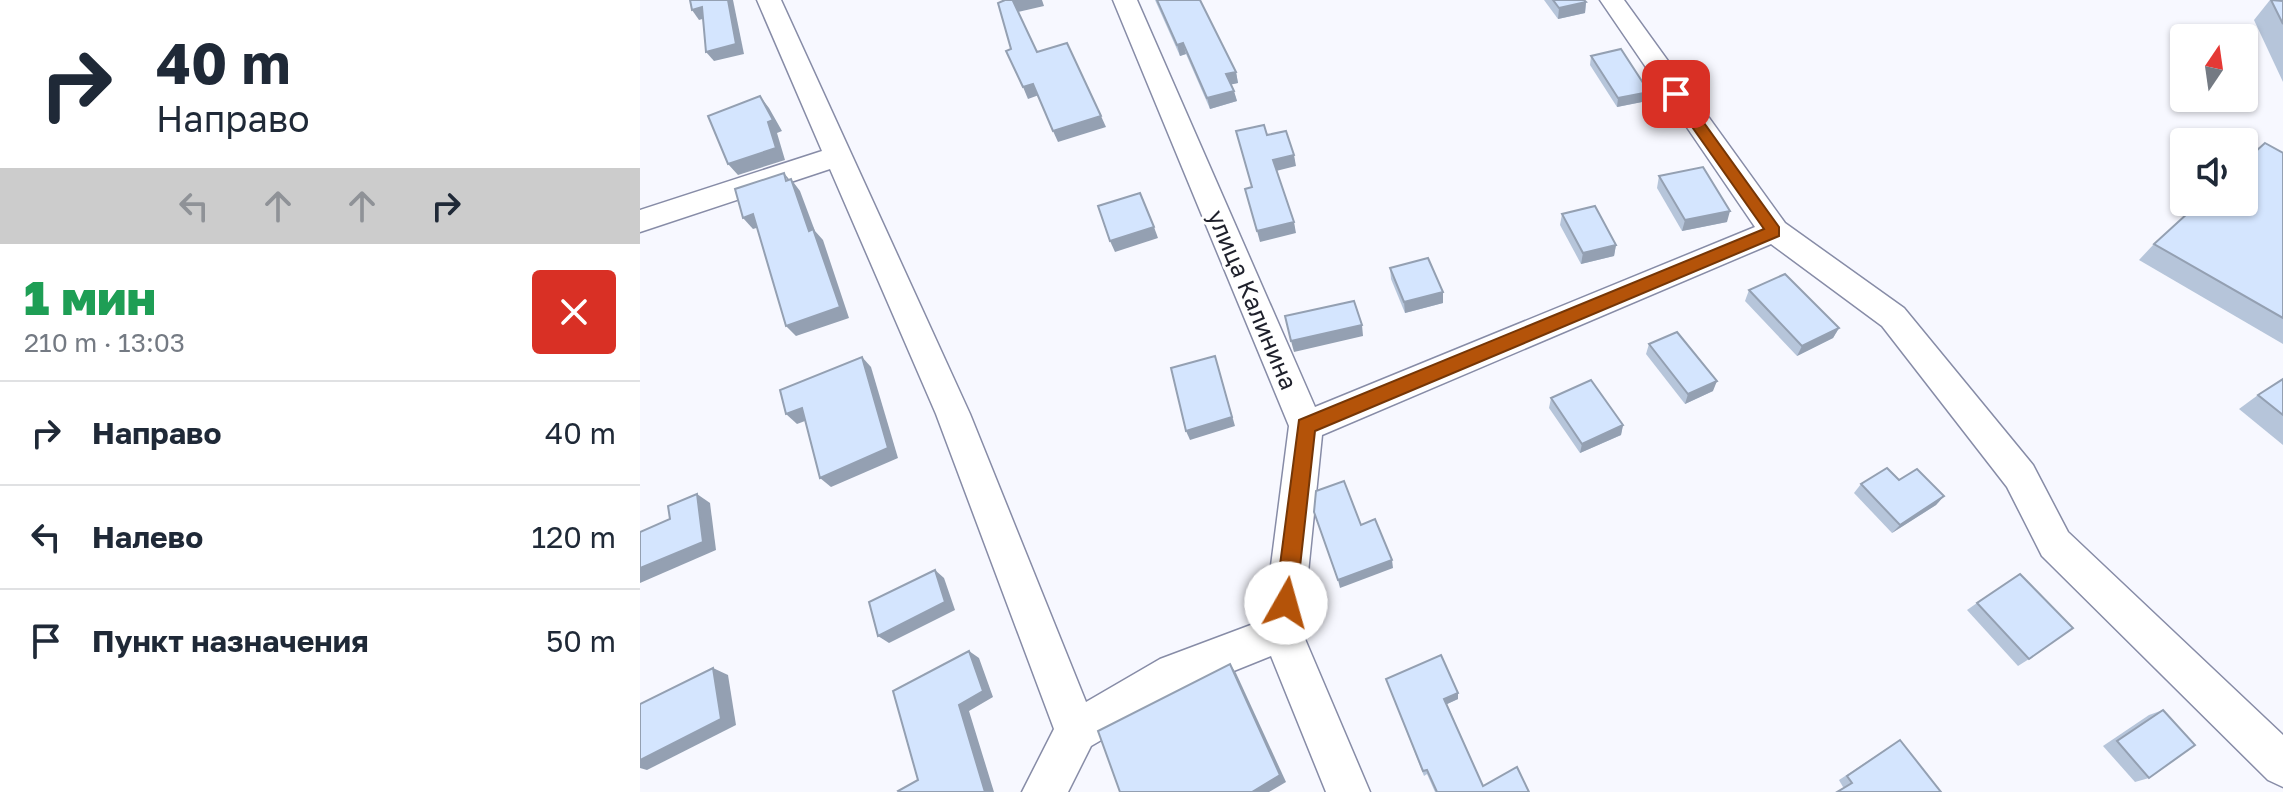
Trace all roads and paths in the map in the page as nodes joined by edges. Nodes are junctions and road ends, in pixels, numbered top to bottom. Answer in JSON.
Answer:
{"nodes":[{"id":1,"x":769,"y":0,"type":"edge"},
{"id":2,"x":1125,"y":0,"type":"edge"},
{"id":3,"x":1612,"y":0,"type":"edge"},
{"id":4,"x":836,"y":157,"type":"junction"},
{"id":5,"x":640,"y":221,"type":"edge"},
{"id":6,"x":1774,"y":231,"type":"junction"},
{"id":7,"x":1306,"y":426,"type":"junction"},
{"id":8,"x":1282,"y":632,"type":"junction"},
{"id":9,"x":1076,"y":731,"type":"junction"},
{"id":10,"x":2283,"y":765,"type":"edge"},
{"id":11,"x":1044,"y":792,"type":"edge"},
{"id":12,"x":1348,"y":792,"type":"edge"}],
"edges":[{"from":1,"to":4,"type":"street"},
{"from":2,"to":7,"type":"street","name":"улица Калинина"},
{"from":3,"to":6,"type":"street"},
{"from":4,"to":5,"type":"street"},
{"from":4,"to":9,"type":"street"},
{"from":6,"to":7,"type":"street"},
{"from":6,"to":10,"type":"street"},
{"from":7,"to":8,"type":"street","name":"улица Калинина"},
{"from":8,"to":9,"type":"street"},
{"from":8,"to":12,"type":"street","name":"улица Калинина"},
{"from":9,"to":11,"type":"street"}]}
